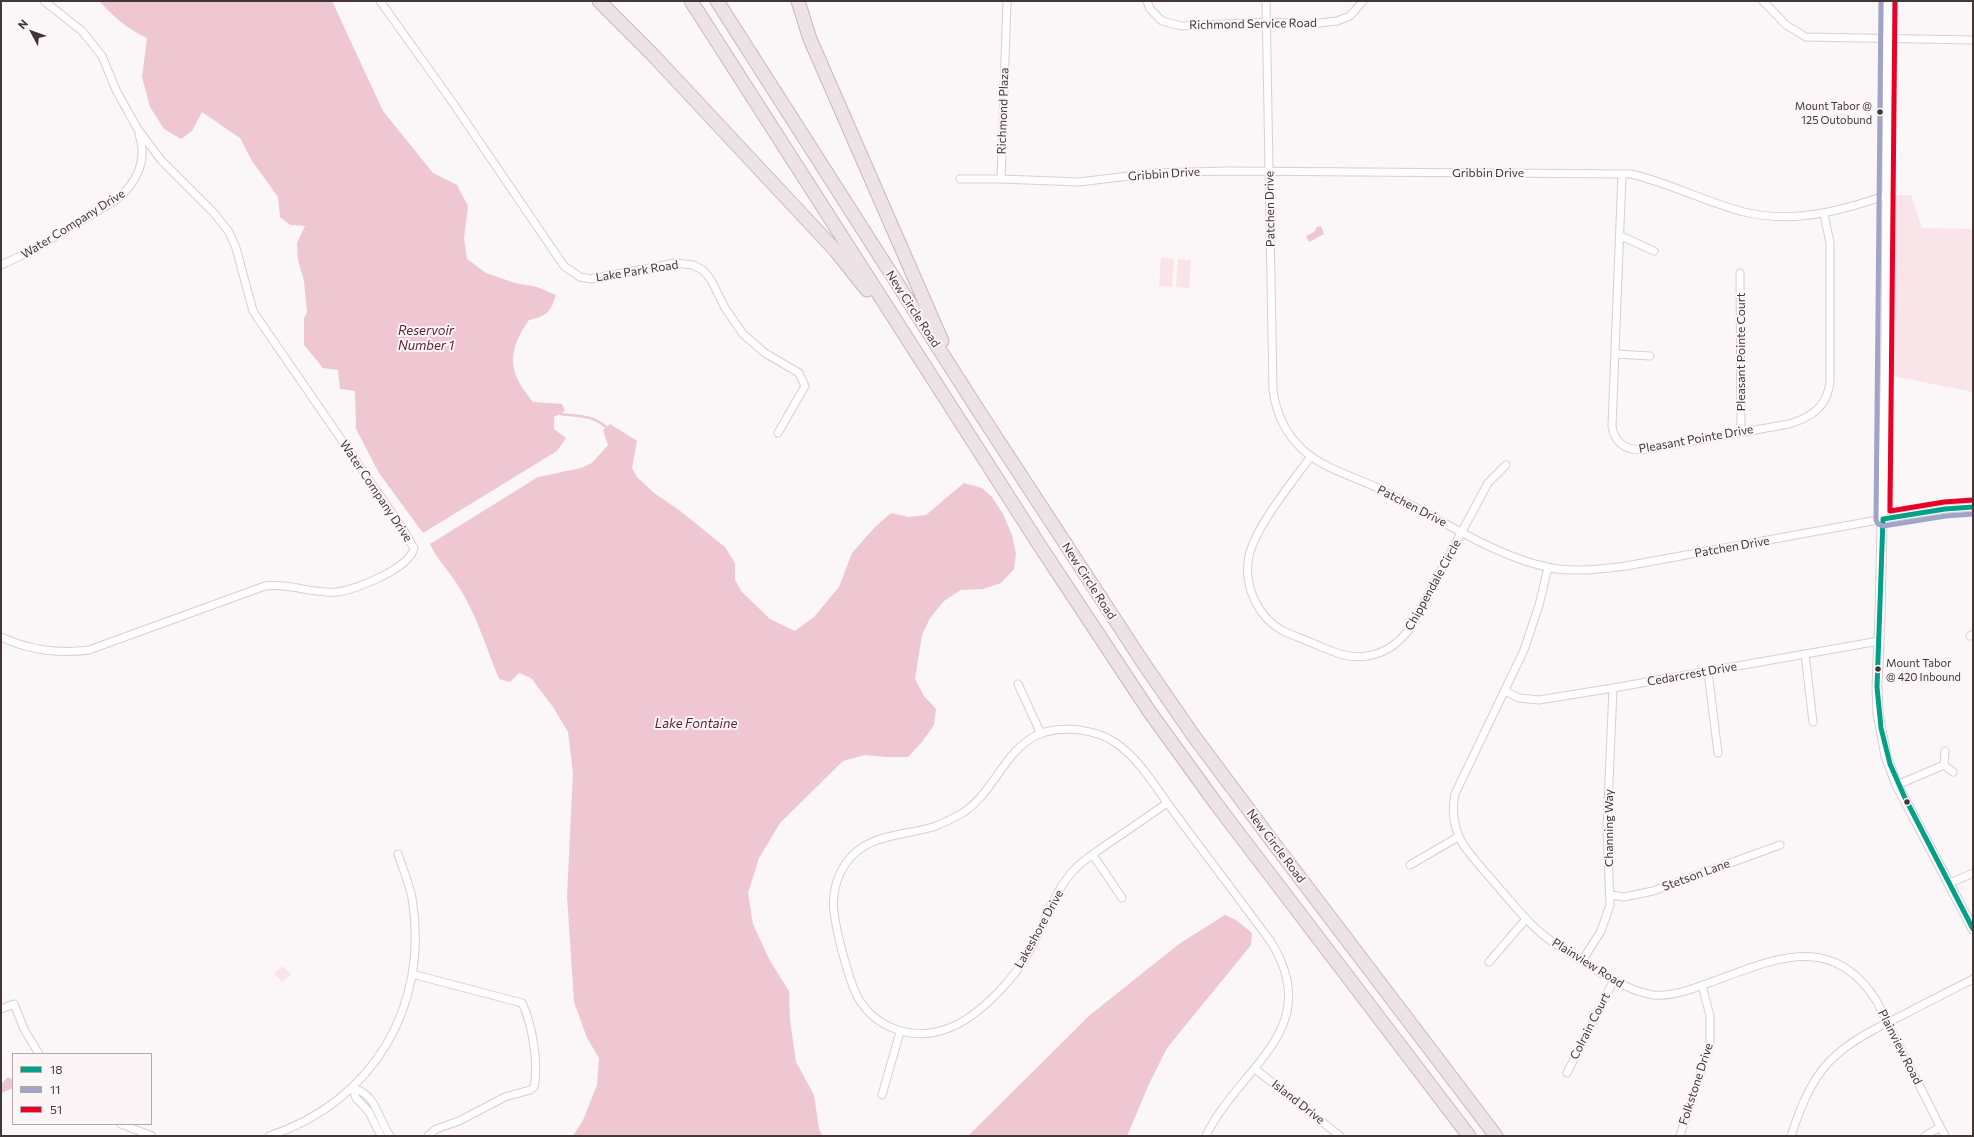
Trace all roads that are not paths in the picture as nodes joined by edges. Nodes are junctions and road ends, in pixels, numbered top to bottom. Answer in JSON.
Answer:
{"nodes":[{"id":1,"x":44,"y":1,"type":"edge"},
{"id":2,"x":380,"y":1,"type":"edge"},
{"id":3,"x":599,"y":1,"type":"edge"},
{"id":4,"x":691,"y":1,"type":"edge"},
{"id":5,"x":717,"y":1,"type":"edge"},
{"id":6,"x":794,"y":1,"type":"edge"},
{"id":7,"x":798,"y":1,"type":"edge"},
{"id":8,"x":1007,"y":1,"type":"edge"},
{"id":9,"x":1147,"y":1,"type":"edge"},
{"id":10,"x":1266,"y":1,"type":"edge"},
{"id":11,"x":1363,"y":1,"type":"edge"},
{"id":12,"x":1763,"y":1,"type":"edge"},
{"id":13,"x":1888,"y":1,"type":"edge"},
{"id":14,"x":1266,"y":22,"type":"junction"},
{"id":15,"x":807,"y":30,"type":"junction"},
{"id":16,"x":1889,"y":39,"type":"junction"},
{"id":17,"x":1973,"y":40,"type":"edge"},
{"id":18,"x":137,"y":128,"type":"junction"},
{"id":19,"x":1270,"y":171,"type":"junction"},
{"id":20,"x":1622,"y":174,"type":"junction"},
{"id":21,"x":960,"y":179,"type":"dead end"},
{"id":22,"x":1001,"y":179,"type":"junction"},
{"id":23,"x":1887,"y":195,"type":"junction"},
{"id":24,"x":1824,"y":214,"type":"junction"},
{"id":25,"x":1621,"y":236,"type":"junction"},
{"id":26,"x":1654,"y":251,"type":"dead end"},
{"id":27,"x":1,"y":265,"type":"edge"},
{"id":28,"x":1740,"y":273,"type":"dead end"},
{"id":29,"x":1616,"y":354,"type":"junction"},
{"id":30,"x":1650,"y":356,"type":"dead end"},
{"id":31,"x":956,"y":413,"type":"junction"},
{"id":32,"x":980,"y":413,"type":"junction"},
{"id":33,"x":1741,"y":431,"type":"junction"},
{"id":34,"x":778,"y":433,"type":"dead end"},
{"id":35,"x":1311,"y":456,"type":"junction"},
{"id":36,"x":1506,"y":465,"type":"dead end"},
{"id":37,"x":1973,"y":507,"type":"edge"},
{"id":38,"x":1883,"y":519,"type":"junction"},
{"id":39,"x":1462,"y":531,"type":"junction"},
{"id":40,"x":1548,"y":568,"type":"junction"},
{"id":41,"x":1,"y":637,"type":"edge"},
{"id":42,"x":1879,"y":641,"type":"junction"},
{"id":43,"x":1805,"y":654,"type":"junction"},
{"id":44,"x":1708,"y":672,"type":"junction"},
{"id":45,"x":1018,"y":684,"type":"dead end"},
{"id":46,"x":1613,"y":688,"type":"junction"},
{"id":47,"x":1505,"y":690,"type":"junction"},
{"id":48,"x":1813,"y":722,"type":"dead end"},
{"id":49,"x":1041,"y":734,"type":"junction"},
{"id":50,"x":1945,"y":751,"type":"dead end"},
{"id":51,"x":1718,"y":753,"type":"dead end"},
{"id":52,"x":1944,"y":765,"type":"junction"},
{"id":53,"x":1953,"y":772,"type":"dead end"},
{"id":54,"x":1897,"y":784,"type":"junction"},
{"id":55,"x":1167,"y":803,"type":"junction"},
{"id":56,"x":1458,"y":837,"type":"junction"},
{"id":57,"x":1780,"y":844,"type":"dead end"},
{"id":58,"x":398,"y":854,"type":"dead end"},
{"id":59,"x":1093,"y":854,"type":"junction"},
{"id":60,"x":1410,"y":865,"type":"dead end"},
{"id":61,"x":1973,"y":873,"type":"edge"},
{"id":62,"x":1948,"y":884,"type":"junction"},
{"id":63,"x":1611,"y":895,"type":"junction"},
{"id":64,"x":1122,"y":898,"type":"dead end"},
{"id":65,"x":1526,"y":919,"type":"junction"},
{"id":66,"x":1973,"y":929,"type":"edge"},
{"id":67,"x":1582,"y":961,"type":"junction"},
{"id":68,"x":1489,"y":962,"type":"dead end"},
{"id":69,"x":412,"y":974,"type":"junction"},
{"id":70,"x":1973,"y":979,"type":"edge"},
{"id":71,"x":1614,"y":980,"type":"junction"},
{"id":72,"x":1702,"y":985,"type":"junction"},
{"id":73,"x":1,"y":1009,"type":"edge"},
{"id":74,"x":1888,"y":1022,"type":"junction"},
{"id":75,"x":900,"y":1032,"type":"junction"},
{"id":76,"x":38,"y":1053,"type":"edge"},
{"id":77,"x":1255,"y":1069,"type":"junction"},
{"id":78,"x":1567,"y":1073,"type":"dead end"},
{"id":79,"x":353,"y":1088,"type":"junction"},
{"id":80,"x":882,"y":1095,"type":"dead end"},
{"id":81,"x":124,"y":1125,"type":"edge"},
{"id":82,"x":1940,"y":1127,"type":"junction"},
{"id":83,"x":152,"y":1136,"type":"edge"},
{"id":84,"x":269,"y":1136,"type":"edge"},
{"id":85,"x":381,"y":1136,"type":"edge"},
{"id":86,"x":390,"y":1136,"type":"edge"},
{"id":87,"x":428,"y":1136,"type":"edge"},
{"id":88,"x":1206,"y":1136,"type":"edge"},
{"id":89,"x":1340,"y":1136,"type":"edge"},
{"id":90,"x":1469,"y":1136,"type":"edge"},
{"id":91,"x":1496,"y":1136,"type":"edge"},
{"id":92,"x":1680,"y":1136,"type":"edge"},
{"id":93,"x":1791,"y":1136,"type":"edge"},
{"id":94,"x":1925,"y":1136,"type":"edge"},
{"id":95,"x":1945,"y":1136,"type":"edge"}],
"edges":[{"from":1,"to":18,"type":"street","name":"Water Company Drive"},
{"from":2,"to":34,"type":"street","name":"Lake Park Road"},
{"from":3,"to":31,"type":"highway"},
{"from":4,"to":31,"type":"highway","name":"New Circle Road"},
{"from":5,"to":32,"type":"highway","name":"New Circle Road"},
{"from":6,"to":15,"type":"highway"},
{"from":7,"to":15,"type":"highway"},
{"from":8,"to":22,"type":"street","name":"Richmond Plaza"},
{"from":9,"to":14,"type":"street","name":"Richmond Service Road"},
{"from":10,"to":14,"type":"street","name":"Patchen Drive"},
{"from":11,"to":14,"type":"street","name":"Richmond Service Road"},
{"from":12,"to":16,"type":"street"},
{"from":13,"to":16,"type":"street"},
{"from":14,"to":19,"type":"street","name":"Patchen Drive"},
{"from":15,"to":32,"type":"highway"},
{"from":16,"to":17,"type":"street"},
{"from":16,"to":23,"type":"street"},
{"from":18,"to":27,"type":"street","name":"Water Company Drive"},
{"from":18,"to":41,"type":"street","name":"Water Company Drive"},
{"from":19,"to":20,"type":"street","name":"Gribbin Drive"},
{"from":19,"to":22,"type":"street","name":"Gribbin Drive"},
{"from":19,"to":35,"type":"street","name":"Patchen Drive"},
{"from":20,"to":24,"type":"street","name":"Gribbin Drive"},
{"from":20,"to":25,"type":"street","name":"Pleasant Pointe Drive"},
{"from":21,"to":22,"type":"street"},
{"from":23,"to":24,"type":"street","name":"Gribbin Drive"},
{"from":23,"to":38,"type":"street"},
{"from":24,"to":33,"type":"street","name":"Pleasant Pointe Drive"},
{"from":25,"to":26,"type":"street"},
{"from":25,"to":29,"type":"street","name":"Pleasant Pointe Drive"},
{"from":28,"to":33,"type":"street","name":"Pleasant Pointe Court"},
{"from":29,"to":30,"type":"street"},
{"from":29,"to":33,"type":"street","name":"Pleasant Pointe Drive"},
{"from":31,"to":90,"type":"highway","name":"New Circle Road"},
{"from":32,"to":91,"type":"highway","name":"New Circle Road"},
{"from":35,"to":39,"type":"street","name":"Patchen Drive"},
{"from":35,"to":39,"type":"street","name":"Chippendale Circle"},
{"from":36,"to":39,"type":"street","name":"Chippendale Circle"},
{"from":37,"to":38,"type":"street","name":"Patchen Drive"},
{"from":38,"to":40,"type":"street","name":"Patchen Drive"},
{"from":38,"to":42,"type":"street"},
{"from":39,"to":40,"type":"street","name":"Patchen Drive"},
{"from":40,"to":47,"type":"street","name":"Plainview Road"},
{"from":42,"to":43,"type":"street","name":"Cedarcrest Drive"},
{"from":42,"to":54,"type":"street"},
{"from":43,"to":44,"type":"street","name":"Cedarcrest Drive"},
{"from":43,"to":48,"type":"street"},
{"from":44,"to":46,"type":"street","name":"Cedarcrest Drive"},
{"from":44,"to":51,"type":"street"},
{"from":45,"to":49,"type":"street"},
{"from":46,"to":47,"type":"street","name":"Cedarcrest Drive"},
{"from":46,"to":63,"type":"street","name":"Channing Way"},
{"from":47,"to":56,"type":"street","name":"Plainview Road"},
{"from":49,"to":55,"type":"street","name":"Lakeshore Drive"},
{"from":49,"to":75,"type":"street","name":"Lakeshore Drive"},
{"from":50,"to":52,"type":"street"},
{"from":52,"to":53,"type":"street"},
{"from":52,"to":54,"type":"street"},
{"from":54,"to":62,"type":"street"},
{"from":55,"to":59,"type":"street","name":"Lakeshore Drive"},
{"from":55,"to":77,"type":"street","name":"Lakeshore Drive"},
{"from":56,"to":60,"type":"street"},
{"from":56,"to":65,"type":"street","name":"Plainview Road"},
{"from":57,"to":63,"type":"street","name":"Stetson Lane"},
{"from":58,"to":69,"type":"street"},
{"from":59,"to":64,"type":"street"},
{"from":59,"to":75,"type":"street","name":"Lakeshore Drive"},
{"from":61,"to":62,"type":"street"},
{"from":62,"to":66,"type":"street"},
{"from":63,"to":67,"type":"street","name":"Channing Way"},
{"from":65,"to":67,"type":"street","name":"Plainview Road"},
{"from":65,"to":68,"type":"street"},
{"from":67,"to":71,"type":"street","name":"Plainview Road"},
{"from":69,"to":79,"type":"street"},
{"from":69,"to":87,"type":"street"},
{"from":70,"to":74,"type":"street"},
{"from":71,"to":72,"type":"street","name":"Plainview Road"},
{"from":71,"to":78,"type":"street","name":"Colrain Court"},
{"from":72,"to":74,"type":"street","name":"Plainview Road"},
{"from":72,"to":92,"type":"street","name":"Folkstone Drive"},
{"from":73,"to":76,"type":"street"},
{"from":74,"to":82,"type":"street","name":"Plainview Road"},
{"from":74,"to":93,"type":"street"},
{"from":75,"to":80,"type":"street"},
{"from":77,"to":88,"type":"street","name":"Lakeshore Drive"},
{"from":77,"to":89,"type":"street","name":"Island Drive"},
{"from":79,"to":84,"type":"street"},
{"from":79,"to":85,"type":"street"},
{"from":79,"to":86,"type":"street"},
{"from":81,"to":83,"type":"street"},
{"from":82,"to":94,"type":"street"},
{"from":82,"to":95,"type":"street","name":"Plainview Road"}]}
